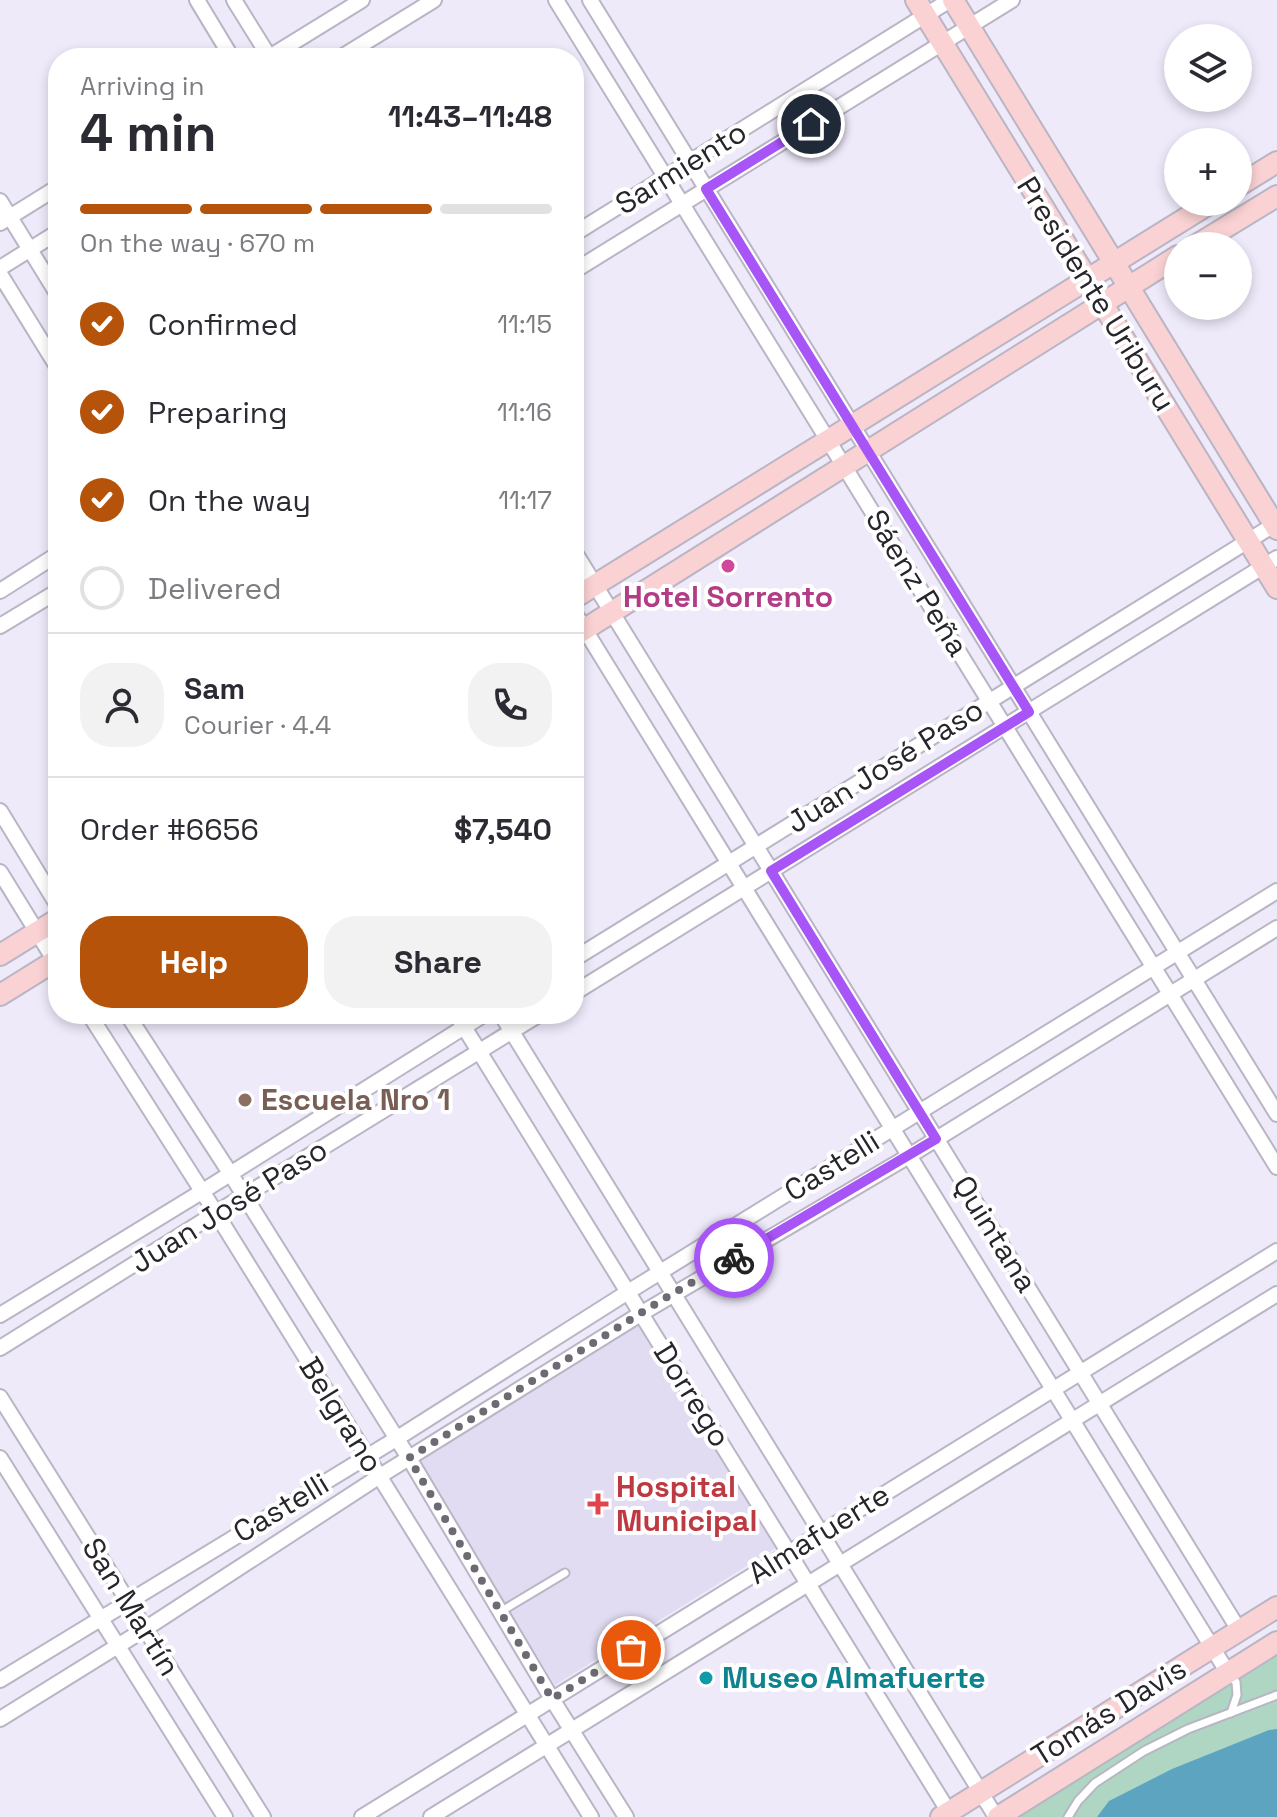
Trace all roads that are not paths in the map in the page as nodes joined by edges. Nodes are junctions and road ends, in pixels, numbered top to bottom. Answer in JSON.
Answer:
{"nodes":[{"id":1,"x":197,"y":0,"type":"edge"},
{"id":2,"x":234,"y":0,"type":"edge"},
{"id":3,"x":362,"y":0,"type":"edge"},
{"id":4,"x":434,"y":0,"type":"edge"},
{"id":5,"x":556,"y":0,"type":"edge"},
{"id":6,"x":590,"y":0,"type":"edge"},
{"id":7,"x":951,"y":0,"type":"edge"},
{"id":8,"x":1012,"y":0,"type":"edge"},
{"id":9,"x":920,"y":8,"type":"edge"},
{"id":10,"x":969,"y":27,"type":"junction"},
{"id":11,"x":942,"y":43,"type":"junction"},
{"id":12,"x":226,"y":48,"type":"edge"},
{"id":13,"x":263,"y":48,"type":"edge"},
{"id":14,"x":285,"y":48,"type":"edge"},
{"id":15,"x":356,"y":48,"type":"edge"},
{"id":16,"x":690,"y":162,"type":"junction"},
{"id":17,"x":1277,"y":162,"type":"edge"},
{"id":18,"x":665,"y":177,"type":"junction"},
{"id":19,"x":1252,"y":177,"type":"edge"},
{"id":20,"x":706,"y":189,"type":"junction"},
{"id":21,"x":48,"y":193,"type":"edge"},
{"id":22,"x":1277,"y":196,"type":"edge"},
{"id":23,"x":0,"y":201,"type":"edge"},
{"id":24,"x":682,"y":204,"type":"junction"},
{"id":25,"x":1190,"y":216,"type":"edge"},
{"id":26,"x":5,"y":220,"type":"edge"},
{"id":27,"x":584,"y":228,"type":"edge"},
{"id":28,"x":1218,"y":232,"type":"edge"},
{"id":29,"x":48,"y":238,"type":"edge"},
{"id":30,"x":30,"y":249,"type":"junction"},
{"id":31,"x":1114,"y":263,"type":"junction"},
{"id":32,"x":584,"y":265,"type":"edge"},
{"id":33,"x":1164,"y":265,"type":"edge"},
{"id":34,"x":0,"y":268,"type":"edge"},
{"id":35,"x":0,"y":274,"type":"edge"},
{"id":36,"x":48,"y":279,"type":"edge"},
{"id":37,"x":1087,"y":279,"type":"junction"},
{"id":38,"x":1128,"y":287,"type":"junction"},
{"id":39,"x":1102,"y":304,"type":"junction"},
{"id":40,"x":48,"y":352,"type":"edge"},
{"id":41,"x":852,"y":425,"type":"junction"},
{"id":42,"x":828,"y":440,"type":"junction"},
{"id":43,"x":868,"y":451,"type":"junction"},
{"id":44,"x":844,"y":466,"type":"junction"},
{"id":45,"x":1276,"y":526,"type":"edge"},
{"id":46,"x":1248,"y":541,"type":"junction"},
{"id":47,"x":48,"y":560,"type":"edge"},
{"id":48,"x":1270,"y":562,"type":"edge"},
{"id":49,"x":584,"y":567,"type":"edge"},
{"id":50,"x":595,"y":585,"type":"junction"},
{"id":51,"x":1277,"y":588,"type":"edge"},
{"id":52,"x":0,"y":591,"type":"edge"},
{"id":53,"x":584,"y":592,"type":"edge"},
{"id":54,"x":48,"y":597,"type":"edge"},
{"id":55,"x":612,"y":612,"type":"junction"},
{"id":56,"x":584,"y":623,"type":"edge"},
{"id":57,"x":0,"y":626,"type":"edge"},
{"id":58,"x":584,"y":637,"type":"edge"},
{"id":59,"x":1013,"y":687,"type":"junction"},
{"id":60,"x":989,"y":701,"type":"junction"},
{"id":61,"x":1029,"y":712,"type":"junction"},
{"id":62,"x":1005,"y":727,"type":"junction"},
{"id":63,"x":0,"y":811,"type":"edge"},
{"id":64,"x":756,"y":846,"type":"junction"},
{"id":65,"x":729,"y":863,"type":"junction"},
{"id":66,"x":771,"y":871,"type":"junction"},
{"id":67,"x":0,"y":872,"type":"edge"},
{"id":68,"x":744,"y":888,"type":"junction"},
{"id":69,"x":48,"y":890,"type":"edge"},
{"id":70,"x":1277,"y":891,"type":"edge"},
{"id":71,"x":48,"y":925,"type":"edge"},
{"id":72,"x":1277,"y":928,"type":"edge"},
{"id":73,"x":37,"y":932,"type":"junction"},
{"id":74,"x":48,"y":948,"type":"edge"},
{"id":75,"x":584,"y":953,"type":"edge"},
{"id":76,"x":1178,"y":953,"type":"junction"},
{"id":77,"x":0,"y":955,"type":"edge"},
{"id":78,"x":48,"y":967,"type":"edge"},
{"id":79,"x":1154,"y":968,"type":"junction"},
{"id":80,"x":1194,"y":980,"type":"junction"},
{"id":81,"x":584,"y":987,"type":"edge"},
{"id":82,"x":1170,"y":994,"type":"junction"},
{"id":83,"x":0,"y":995,"type":"edge"},
{"id":84,"x":95,"y":1024,"type":"edge"},
{"id":85,"x":133,"y":1024,"type":"edge"},
{"id":86,"x":454,"y":1024,"type":"edge"},
{"id":87,"x":462,"y":1024,"type":"edge"},
{"id":88,"x":507,"y":1024,"type":"edge"},
{"id":89,"x":524,"y":1024,"type":"edge"},
{"id":90,"x":512,"y":1032,"type":"junction"},
{"id":91,"x":480,"y":1052,"type":"junction"},
{"id":92,"x":920,"y":1112,"type":"junction"},
{"id":93,"x":1277,"y":1114,"type":"edge"},
{"id":94,"x":892,"y":1129,"type":"junction"},
{"id":95,"x":936,"y":1139,"type":"junction"},
{"id":96,"x":909,"y":1156,"type":"junction"},
{"id":97,"x":1277,"y":1167,"type":"edge"},
{"id":98,"x":230,"y":1173,"type":"junction"},
{"id":99,"x":203,"y":1191,"type":"junction"},
{"id":100,"x":245,"y":1195,"type":"junction"},
{"id":101,"x":216,"y":1213,"type":"junction"},
{"id":102,"x":1277,"y":1251,"type":"edge"},
{"id":103,"x":660,"y":1272,"type":"junction"},
{"id":104,"x":628,"y":1292,"type":"junction"},
{"id":105,"x":673,"y":1294,"type":"junction"},
{"id":106,"x":1277,"y":1294,"type":"edge"},
{"id":107,"x":642,"y":1313,"type":"junction"},
{"id":108,"x":0,"y":1315,"type":"edge"},
{"id":109,"x":0,"y":1348,"type":"edge"},
{"id":110,"x":1080,"y":1372,"type":"junction"},
{"id":111,"x":1053,"y":1389,"type":"junction"},
{"id":112,"x":0,"y":1397,"type":"edge"},
{"id":113,"x":1100,"y":1404,"type":"junction"},
{"id":114,"x":1072,"y":1421,"type":"junction"},
{"id":115,"x":396,"y":1439,"type":"junction"},
{"id":116,"x":366,"y":1456,"type":"junction"},
{"id":117,"x":0,"y":1458,"type":"edge"},
{"id":118,"x":409,"y":1458,"type":"junction"},
{"id":119,"x":380,"y":1476,"type":"junction"},
{"id":120,"x":821,"y":1533,"type":"junction"},
{"id":121,"x":789,"y":1553,"type":"junction"},
{"id":122,"x":840,"y":1564,"type":"junction"},
{"id":123,"x":565,"y":1573,"type":"dead end"},
{"id":124,"x":808,"y":1584,"type":"junction"},
{"id":125,"x":128,"y":1601,"type":"junction"},
{"id":126,"x":1277,"y":1607,"type":"edge"},
{"id":127,"x":500,"y":1612,"type":"junction"},
{"id":128,"x":100,"y":1618,"type":"junction"},
{"id":129,"x":145,"y":1629,"type":"junction"},
{"id":130,"x":1239,"y":1630,"type":"junction"},
{"id":131,"x":1277,"y":1642,"type":"edge"},
{"id":132,"x":118,"y":1646,"type":"junction"},
{"id":133,"x":1212,"y":1648,"type":"junction"},
{"id":134,"x":1228,"y":1673,"type":"junction"},
{"id":135,"x":0,"y":1680,"type":"edge"},
{"id":136,"x":1277,"y":1695,"type":"edge"},
{"id":137,"x":552,"y":1699,"type":"junction"},
{"id":138,"x":1231,"y":1713,"type":"junction"},
{"id":139,"x":527,"y":1715,"type":"junction"},
{"id":140,"x":0,"y":1719,"type":"edge"},
{"id":141,"x":572,"y":1730,"type":"junction"},
{"id":142,"x":546,"y":1746,"type":"junction"},
{"id":143,"x":981,"y":1792,"type":"junction"},
{"id":144,"x":947,"y":1815,"type":"edge"},
{"id":145,"x":225,"y":1817,"type":"edge"},
{"id":146,"x":263,"y":1817,"type":"edge"},
{"id":147,"x":362,"y":1817,"type":"edge"},
{"id":148,"x":431,"y":1817,"type":"edge"},
{"id":149,"x":591,"y":1817,"type":"edge"},
{"id":150,"x":626,"y":1817,"type":"edge"},
{"id":151,"x":997,"y":1817,"type":"edge"},
{"id":152,"x":1068,"y":1817,"type":"edge"}],
"edges":[{"from":1,"to":12,"type":"street"},
{"from":2,"to":13,"type":"street"},
{"from":3,"to":14,"type":"street"},
{"from":4,"to":15,"type":"street"},
{"from":5,"to":18,"type":"street","name":"Sáenz Peña"},
{"from":6,"to":16,"type":"street","name":"Sáenz Peña"},
{"from":7,"to":9,"type":"street","name":"Sarmiento"},
{"from":7,"to":10,"type":"street","name":"Presidente Uriburu"},
{"from":8,"to":10,"type":"street","name":"Sarmiento"},
{"from":9,"to":11,"type":"street","name":"Presidente Uriburu"},
{"from":9,"to":16,"type":"street","name":"Sarmiento"},
{"from":10,"to":11,"type":"street","name":"Sarmiento"},
{"from":10,"to":31,"type":"street","name":"Presidente Uriburu"},
{"from":11,"to":20,"type":"street","name":"Sarmiento"},
{"from":11,"to":37,"type":"street","name":"Presidente Uriburu"},
{"from":16,"to":18,"type":"street","name":"Sarmiento"},
{"from":16,"to":20,"type":"street","name":"Sáenz Peña"},
{"from":17,"to":19,"type":"street"},
{"from":18,"to":24,"type":"street","name":"Sáenz Peña"},
{"from":18,"to":27,"type":"street","name":"Sarmiento"},
{"from":20,"to":24,"type":"street","name":"Sarmiento"},
{"from":20,"to":41,"type":"street","name":"Sáenz Peña"},
{"from":21,"to":26,"type":"street"},
{"from":22,"to":28,"type":"street"},
{"from":23,"to":26,"type":"street"},
{"from":24,"to":32,"type":"street","name":"Sarmiento"},
{"from":24,"to":42,"type":"street","name":"Sáenz Peña"},
{"from":25,"to":31,"type":"street"},
{"from":26,"to":30,"type":"street"},
{"from":29,"to":30,"type":"street"},
{"from":30,"to":34,"type":"street"},
{"from":30,"to":36,"type":"street"},
{"from":31,"to":37,"type":"street"},
{"from":31,"to":38,"type":"street","name":"Presidente Uriburu"},
{"from":33,"to":38,"type":"street"},
{"from":35,"to":40,"type":"street"},
{"from":37,"to":39,"type":"street","name":"Presidente Uriburu"},
{"from":37,"to":41,"type":"street"},
{"from":38,"to":39,"type":"street"},
{"from":38,"to":45,"type":"street","name":"Presidente Uriburu"},
{"from":39,"to":43,"type":"street"},
{"from":39,"to":46,"type":"street","name":"Presidente Uriburu"},
{"from":41,"to":42,"type":"street"},
{"from":41,"to":43,"type":"street","name":"Sáenz Peña"},
{"from":42,"to":44,"type":"street","name":"Sáenz Peña"},
{"from":42,"to":50,"type":"street"},
{"from":43,"to":44,"type":"street"},
{"from":43,"to":59,"type":"street","name":"Sáenz Peña"},
{"from":44,"to":55,"type":"street"},
{"from":44,"to":60,"type":"street","name":"Sáenz Peña"},
{"from":45,"to":46,"type":"street","name":"Juan José Paso"},
{"from":46,"to":48,"type":"street","name":"Presidente Uriburu"},
{"from":46,"to":59,"type":"street","name":"Juan José Paso"},
{"from":47,"to":52,"type":"street"},
{"from":48,"to":51,"type":"street","name":"Presidente Uriburu"},
{"from":48,"to":61,"type":"street","name":"Juan José Paso"},
{"from":49,"to":50,"type":"street","name":"Quintana"},
{"from":50,"to":53,"type":"street"},
{"from":50,"to":55,"type":"street","name":"Quintana"},
{"from":54,"to":57,"type":"street"},
{"from":55,"to":56,"type":"street"},
{"from":55,"to":64,"type":"street","name":"Quintana"},
{"from":58,"to":65,"type":"street","name":"Quintana"},
{"from":59,"to":60,"type":"street","name":"Juan José Paso"},
{"from":59,"to":61,"type":"street","name":"Sáenz Peña"},
{"from":60,"to":62,"type":"street","name":"Sáenz Peña"},
{"from":60,"to":64,"type":"street","name":"Juan José Paso"},
{"from":61,"to":62,"type":"street","name":"Juan José Paso"},
{"from":61,"to":76,"type":"street","name":"Sáenz Peña"},
{"from":62,"to":66,"type":"street","name":"Juan José Paso"},
{"from":62,"to":79,"type":"street","name":"Sáenz Peña"},
{"from":63,"to":69,"type":"street"},
{"from":64,"to":65,"type":"street","name":"Juan José Paso"},
{"from":64,"to":66,"type":"street","name":"Quintana"},
{"from":65,"to":68,"type":"street","name":"Quintana"},
{"from":65,"to":75,"type":"street","name":"Juan José Paso"},
{"from":66,"to":68,"type":"street","name":"Juan José Paso"},
{"from":66,"to":92,"type":"street","name":"Quintana"},
{"from":67,"to":73,"type":"street"},
{"from":68,"to":81,"type":"street","name":"Juan José Paso"},
{"from":68,"to":94,"type":"street","name":"Quintana"},
{"from":70,"to":76,"type":"street","name":"Castelli"},
{"from":71,"to":73,"type":"street"},
{"from":72,"to":80,"type":"street","name":"Castelli"},
{"from":73,"to":74,"type":"street"},
{"from":73,"to":77,"type":"street"},
{"from":76,"to":79,"type":"street","name":"Castelli"},
{"from":76,"to":80,"type":"street","name":"Sáenz Peña"},
{"from":78,"to":83,"type":"street"},
{"from":79,"to":82,"type":"street","name":"Sáenz Peña"},
{"from":79,"to":92,"type":"street","name":"Castelli"},
{"from":80,"to":82,"type":"street","name":"Castelli"},
{"from":80,"to":93,"type":"street","name":"Sáenz Peña"},
{"from":82,"to":95,"type":"street","name":"Castelli"},
{"from":82,"to":97,"type":"street","name":"Sáenz Peña"},
{"from":84,"to":99,"type":"street","name":"Belgrano"},
{"from":85,"to":98,"type":"street","name":"Belgrano"},
{"from":86,"to":98,"type":"street","name":"Juan José Paso"},
{"from":87,"to":91,"type":"street","name":"Dorrego"},
{"from":88,"to":90,"type":"street","name":"Dorrego"},
{"from":89,"to":90,"type":"street","name":"Juan José Paso"},
{"from":90,"to":91,"type":"street","name":"Juan José Paso"},
{"from":90,"to":103,"type":"street","name":"Dorrego"},
{"from":91,"to":100,"type":"street","name":"Juan José Paso"},
{"from":91,"to":104,"type":"street","name":"Dorrego"},
{"from":92,"to":94,"type":"street","name":"Castelli"},
{"from":92,"to":95,"type":"street","name":"Quintana"},
{"from":94,"to":96,"type":"street","name":"Quintana"},
{"from":94,"to":103,"type":"street","name":"Castelli"},
{"from":95,"to":96,"type":"street","name":"Castelli"},
{"from":95,"to":110,"type":"street","name":"Quintana"},
{"from":96,"to":105,"type":"street","name":"Castelli"},
{"from":96,"to":111,"type":"street","name":"Quintana"},
{"from":98,"to":99,"type":"street","name":"Juan José Paso"},
{"from":98,"to":100,"type":"street","name":"Belgrano"},
{"from":99,"to":101,"type":"street","name":"Belgrano"},
{"from":99,"to":108,"type":"street","name":"Juan José Paso"},
{"from":100,"to":101,"type":"street","name":"Juan José Paso"},
{"from":100,"to":115,"type":"street","name":"Belgrano"},
{"from":101,"to":109,"type":"street","name":"Juan José Paso"},
{"from":101,"to":116,"type":"street","name":"Belgrano"},
{"from":102,"to":110,"type":"street","name":"Almafuerte"},
{"from":103,"to":104,"type":"street","name":"Castelli"},
{"from":103,"to":105,"type":"street","name":"Dorrego"},
{"from":104,"to":107,"type":"street","name":"Dorrego"},
{"from":104,"to":115,"type":"street","name":"Castelli"},
{"from":105,"to":107,"type":"street","name":"Castelli"},
{"from":105,"to":120,"type":"street","name":"Dorrego"},
{"from":106,"to":113,"type":"street","name":"Almafuerte"},
{"from":107,"to":118,"type":"street","name":"Castelli"},
{"from":107,"to":121,"type":"street","name":"Dorrego"},
{"from":110,"to":111,"type":"street","name":"Almafuerte"},
{"from":110,"to":113,"type":"street","name":"Quintana"},
{"from":111,"to":114,"type":"street","name":"Quintana"},
{"from":111,"to":120,"type":"street","name":"Almafuerte"},
{"from":112,"to":125,"type":"street","name":"San Martín"},
{"from":113,"to":114,"type":"street","name":"Almafuerte"},
{"from":113,"to":130,"type":"street","name":"Quintana"},
{"from":114,"to":122,"type":"street","name":"Almafuerte"},
{"from":114,"to":133,"type":"street","name":"Quintana"},
{"from":115,"to":116,"type":"street","name":"Castelli"},
{"from":115,"to":118,"type":"street","name":"Belgrano"},
{"from":116,"to":119,"type":"street","name":"Belgrano"},
{"from":116,"to":125,"type":"street","name":"Castelli"},
{"from":117,"to":128,"type":"street","name":"San Martín"},
{"from":118,"to":119,"type":"street","name":"Castelli"},
{"from":118,"to":127,"type":"street","name":"Belgrano"},
{"from":119,"to":129,"type":"street","name":"Castelli"},
{"from":119,"to":139,"type":"street","name":"Belgrano"},
{"from":120,"to":121,"type":"street","name":"Almafuerte"},
{"from":120,"to":122,"type":"street","name":"Dorrego"},
{"from":121,"to":124,"type":"street","name":"Dorrego"},
{"from":121,"to":137,"type":"street","name":"Almafuerte"},
{"from":122,"to":124,"type":"street","name":"Almafuerte"},
{"from":122,"to":143,"type":"street","name":"Dorrego"},
{"from":123,"to":127,"type":"lane"},
{"from":124,"to":141,"type":"street","name":"Almafuerte"},
{"from":124,"to":144,"type":"street","name":"Dorrego"},
{"from":125,"to":128,"type":"street","name":"Castelli"},
{"from":125,"to":129,"type":"street","name":"San Martín"},
{"from":126,"to":130,"type":"street","name":"Tomás Davis"},
{"from":127,"to":137,"type":"street","name":"Belgrano"},
{"from":128,"to":132,"type":"street","name":"San Martín"},
{"from":128,"to":135,"type":"street","name":"Castelli"},
{"from":129,"to":132,"type":"street","name":"Castelli"},
{"from":129,"to":146,"type":"street","name":"San Martín"},
{"from":130,"to":133,"type":"street","name":"Tomás Davis"},
{"from":131,"to":134,"type":"street","name":"Tomás Davis"},
{"from":132,"to":140,"type":"street","name":"Castelli"},
{"from":132,"to":145,"type":"street","name":"San Martín"},
{"from":133,"to":134,"type":"street","name":"Quintana"},
{"from":133,"to":143,"type":"street","name":"Tomás Davis"},
{"from":134,"to":138,"type":"lane"},
{"from":134,"to":151,"type":"street","name":"Tomás Davis"},
{"from":136,"to":138,"type":"lane"},
{"from":137,"to":139,"type":"street","name":"Almafuerte"},
{"from":137,"to":141,"type":"street","name":"Belgrano"},
{"from":138,"to":152,"type":"lane"},
{"from":139,"to":142,"type":"street","name":"Belgrano"},
{"from":139,"to":147,"type":"street","name":"Almafuerte"},
{"from":141,"to":142,"type":"street","name":"Almafuerte"},
{"from":141,"to":150,"type":"street","name":"Belgrano"},
{"from":142,"to":148,"type":"street","name":"Almafuerte"},
{"from":142,"to":149,"type":"street","name":"Belgrano"},
{"from":143,"to":144,"type":"street","name":"Tomás Davis"},
{"from":143,"to":151,"type":"street","name":"Dorrego"}]}
